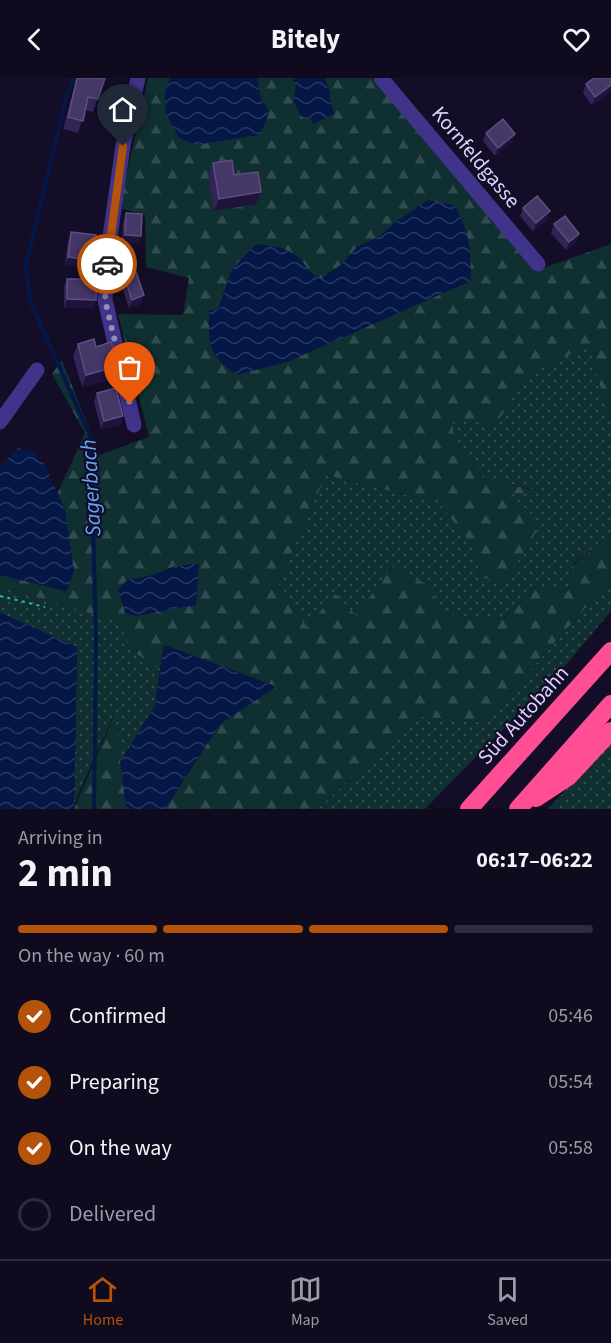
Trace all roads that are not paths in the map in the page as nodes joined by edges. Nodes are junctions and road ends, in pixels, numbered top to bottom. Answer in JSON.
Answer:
{"nodes":[{"id":1,"x":138,"y":78,"type":"edge"},
{"id":2,"x":381,"y":78,"type":"edge"},
{"id":3,"x":538,"y":264,"type":"dead end"},
{"id":4,"x":37,"y":370,"type":"dead end"},
{"id":5,"x":0,"y":422,"type":"edge"},
{"id":6,"x":134,"y":425,"type":"dead end"},
{"id":7,"x":611,"y":651,"type":"edge"},
{"id":8,"x":611,"y":704,"type":"edge"},
{"id":9,"x":611,"y":731,"type":"edge"},
{"id":10,"x":469,"y":809,"type":"edge"},
{"id":11,"x":519,"y":809,"type":"edge"}],
"edges":[{"from":1,"to":6,"type":"street"},
{"from":2,"to":3,"type":"street","name":"Kornfeldgasse"},
{"from":4,"to":5,"type":"street"},
{"from":7,"to":10,"type":"highway","name":"Süd Autobahn"},
{"from":8,"to":11,"type":"highway"},
{"from":9,"to":11,"type":"highway"}]}
